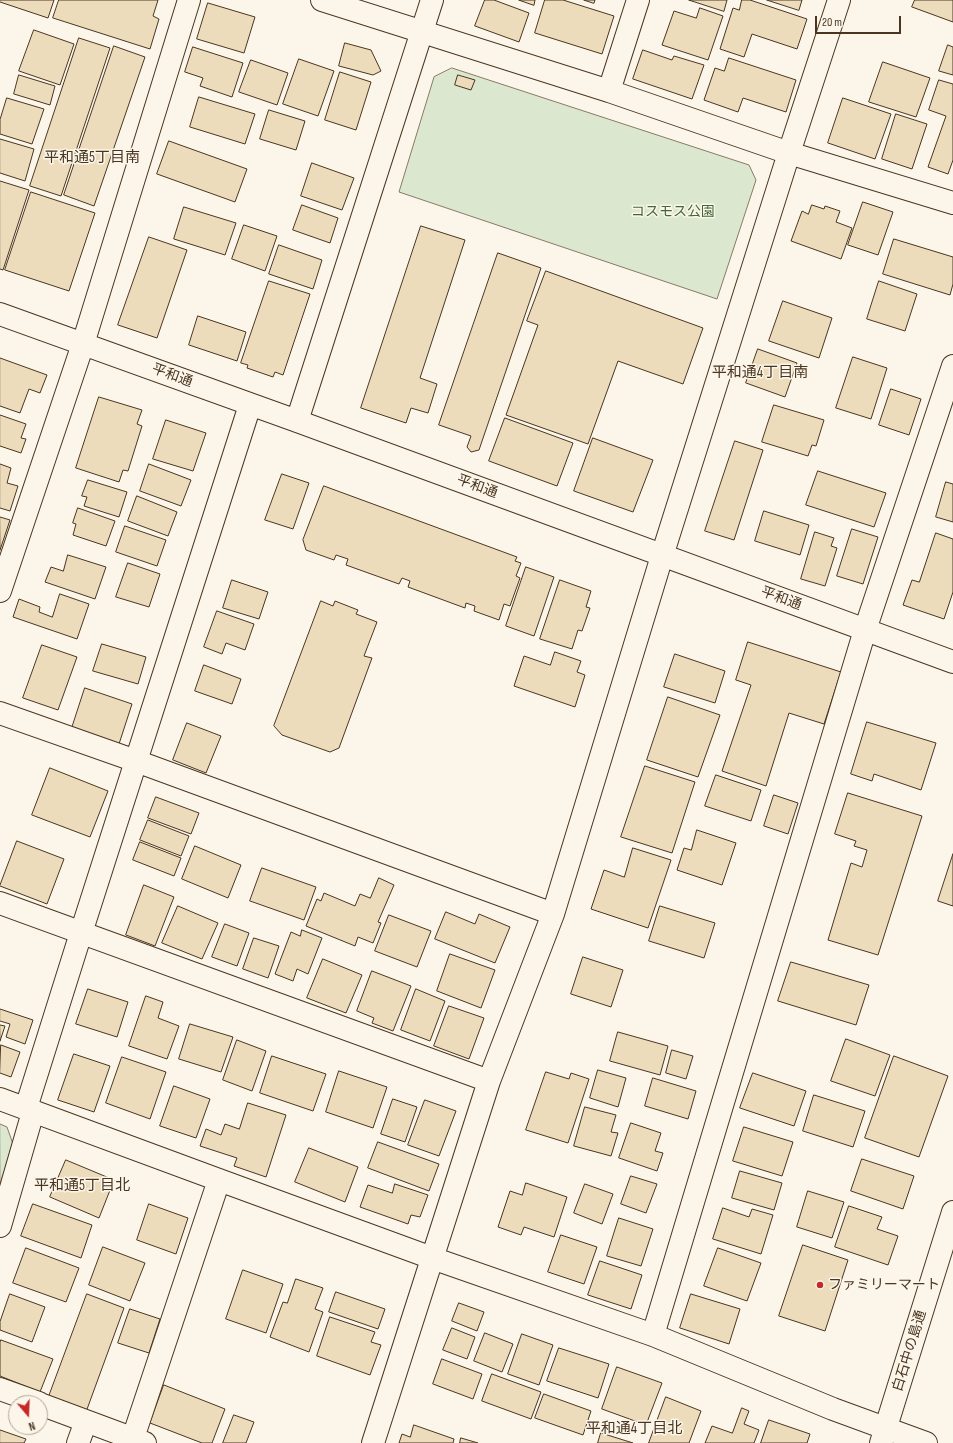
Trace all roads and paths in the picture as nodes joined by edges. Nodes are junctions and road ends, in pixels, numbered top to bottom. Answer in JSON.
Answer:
{"nodes":[{"id":1,"x":189,"y":0,"type":"edge"},
{"id":2,"x":322,"y":0,"type":"edge"},
{"id":3,"x":432,"y":0,"type":"edge"},
{"id":4,"x":638,"y":0,"type":"edge"},
{"id":5,"x":839,"y":0,"type":"edge"},
{"id":6,"x":422,"y":31,"type":"junction"},
{"id":7,"x":609,"y":91,"type":"junction"},
{"id":8,"x":789,"y":153,"type":"junction"},
{"id":9,"x":953,"y":203,"type":"edge"},
{"id":10,"x":0,"y":314,"type":"edge"},
{"id":11,"x":83,"y":344,"type":"junction"},
{"id":12,"x":953,"y":366,"type":"edge"},
{"id":13,"x":250,"y":405,"type":"junction"},
{"id":14,"x":297,"y":421,"type":"junction"},
{"id":15,"x":662,"y":556,"type":"junction"},
{"id":16,"x":0,"y":591,"type":"edge"},
{"id":17,"x":865,"y":630,"type":"junction"},
{"id":18,"x":953,"y":662,"type":"edge"},
{"id":19,"x":0,"y":713,"type":"edge"},
{"id":20,"x":136,"y":761,"type":"junction"},
{"id":21,"x":0,"y":903,"type":"edge"},
{"id":22,"x":553,"y":914,"type":"junction"},
{"id":23,"x":81,"y":933,"type":"junction"},
{"id":24,"x":489,"y":1080,"type":"junction"},
{"id":25,"x":0,"y":1099,"type":"edge"},
{"id":26,"x":30,"y":1110,"type":"junction"},
{"id":27,"x":219,"y":1180,"type":"junction"},
{"id":28,"x":953,"y":1212,"type":"edge"},
{"id":29,"x":0,"y":1226,"type":"edge"},
{"id":30,"x":432,"y":1258,"type":"junction"},
{"id":31,"x":653,"y":1335,"type":"junction"},
{"id":32,"x":0,"y":1388,"type":"edge"},
{"id":33,"x":18,"y":1395,"type":"edge"},
{"id":34,"x":48,"y":1406,"type":"edge"},
{"id":35,"x":86,"y":1421,"type":"junction"},
{"id":36,"x":883,"y":1436,"type":"edge"},
{"id":37,"x":139,"y":1441,"type":"edge"},
{"id":38,"x":78,"y":1443,"type":"edge"},
{"id":39,"x":373,"y":1443,"type":"edge"},
{"id":40,"x":926,"y":1443,"type":"edge"}],
"edges":[{"from":1,"to":11,"type":"street"},
{"from":2,"to":6,"type":"street"},
{"from":3,"to":6,"type":"street"},
{"from":4,"to":7,"type":"street"},
{"from":5,"to":8,"type":"street"},
{"from":6,"to":7,"type":"street"},
{"from":6,"to":14,"type":"street"},
{"from":7,"to":8,"type":"street"},
{"from":8,"to":9,"type":"street"},
{"from":8,"to":15,"type":"street"},
{"from":10,"to":11,"type":"street","name":"平和通"},
{"from":11,"to":13,"type":"street","name":"平和通"},
{"from":11,"to":16,"type":"street"},
{"from":12,"to":17,"type":"street"},
{"from":13,"to":14,"type":"street","name":"平和通"},
{"from":13,"to":20,"type":"street"},
{"from":14,"to":15,"type":"street","name":"平和通"},
{"from":15,"to":17,"type":"street","name":"平和通"},
{"from":15,"to":22,"type":"street"},
{"from":17,"to":18,"type":"street","name":"平和通"},
{"from":17,"to":31,"type":"street"},
{"from":19,"to":20,"type":"street"},
{"from":20,"to":22,"type":"street"},
{"from":20,"to":23,"type":"street"},
{"from":21,"to":23,"type":"street"},
{"from":22,"to":24,"type":"street"},
{"from":23,"to":24,"type":"street"},
{"from":23,"to":26,"type":"street"},
{"from":24,"to":30,"type":"street"},
{"from":25,"to":26,"type":"street"},
{"from":26,"to":27,"type":"street"},
{"from":26,"to":29,"type":"street"},
{"from":27,"to":30,"type":"street"},
{"from":27,"to":37,"type":"street"},
{"from":28,"to":36,"type":"street","name":"白石中の島通"},
{"from":30,"to":31,"type":"street"},
{"from":30,"to":39,"type":"street"},
{"from":31,"to":36,"type":"street"},
{"from":32,"to":33,"type":"street"},
{"from":34,"to":35,"type":"street"},
{"from":35,"to":37,"type":"street"},
{"from":35,"to":38,"type":"street"},
{"from":36,"to":40,"type":"street"}]}
